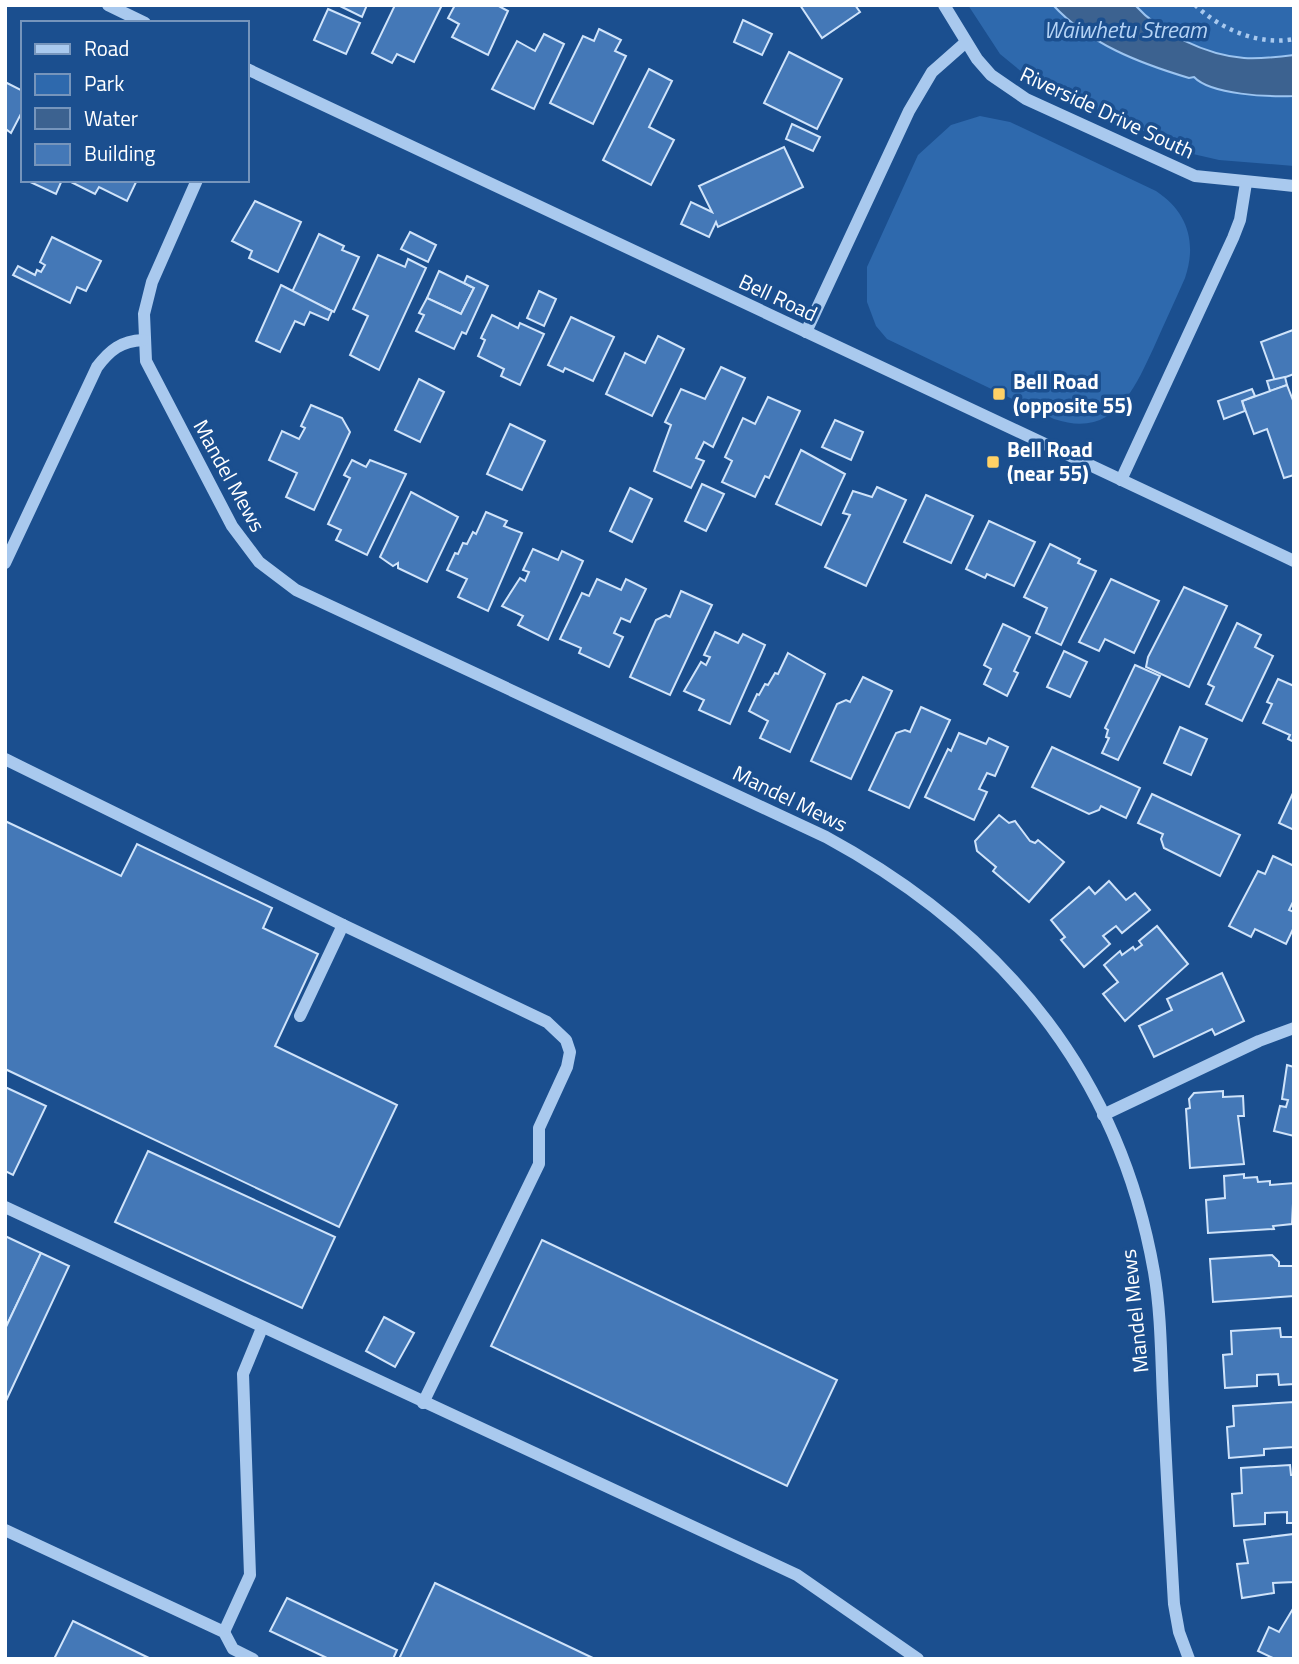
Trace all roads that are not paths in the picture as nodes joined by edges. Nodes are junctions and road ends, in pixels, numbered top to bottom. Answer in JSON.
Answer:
{"nodes":[{"id":1,"x":108,"y":5,"type":"edge"},
{"id":2,"x":944,"y":5,"type":"edge"},
{"id":3,"x":141,"y":21,"type":"edge"},
{"id":4,"x":967,"y":42,"type":"junction"},
{"id":5,"x":248,"y":71,"type":"edge"},
{"id":6,"x":196,"y":182,"type":"edge"},
{"id":7,"x":1246,"y":183,"type":"junction"},
{"id":8,"x":1294,"y":186,"type":"edge"},
{"id":9,"x":806,"y":332,"type":"junction"},
{"id":10,"x":143,"y":340,"type":"junction"},
{"id":11,"x":1121,"y":480,"type":"junction"},
{"id":12,"x":1294,"y":561,"type":"edge"},
{"id":13,"x":5,"y":563,"type":"edge"},
{"id":14,"x":5,"y":759,"type":"edge"},
{"id":15,"x":343,"y":925,"type":"junction"},
{"id":16,"x":300,"y":1016,"type":"dead end"},
{"id":17,"x":1294,"y":1028,"type":"edge"},
{"id":18,"x":1102,"y":1115,"type":"junction"},
{"id":19,"x":5,"y":1207,"type":"edge"},
{"id":20,"x":262,"y":1328,"type":"junction"},
{"id":21,"x":423,"y":1403,"type":"junction"},
{"id":22,"x":5,"y":1530,"type":"edge"},
{"id":23,"x":224,"y":1632,"type":"junction"},
{"id":24,"x":253,"y":1659,"type":"edge"},
{"id":25,"x":918,"y":1659,"type":"edge"},
{"id":26,"x":1189,"y":1659,"type":"edge"}],
"edges":[{"from":1,"to":3,"type":"street"},
{"from":2,"to":4,"type":"street","name":"Riverside Drive South"},
{"from":4,"to":7,"type":"street","name":"Riverside Drive South"},
{"from":4,"to":9,"type":"street"},
{"from":5,"to":9,"type":"street","name":"Bell Road"},
{"from":6,"to":10,"type":"street","name":"Mandel Mews"},
{"from":7,"to":8,"type":"street","name":"Riverside Drive South"},
{"from":7,"to":11,"type":"street"},
{"from":9,"to":11,"type":"street","name":"Bell Road"},
{"from":10,"to":13,"type":"street"},
{"from":10,"to":18,"type":"street","name":"Mandel Mews"},
{"from":11,"to":12,"type":"street","name":"Bell Road"},
{"from":14,"to":15,"type":"street"},
{"from":15,"to":16,"type":"street"},
{"from":15,"to":21,"type":"street"},
{"from":17,"to":18,"type":"street"},
{"from":18,"to":26,"type":"street","name":"Mandel Mews"},
{"from":19,"to":20,"type":"street"},
{"from":20,"to":21,"type":"street"},
{"from":20,"to":23,"type":"street"},
{"from":21,"to":25,"type":"street"},
{"from":22,"to":23,"type":"street"},
{"from":23,"to":24,"type":"street"}]}
